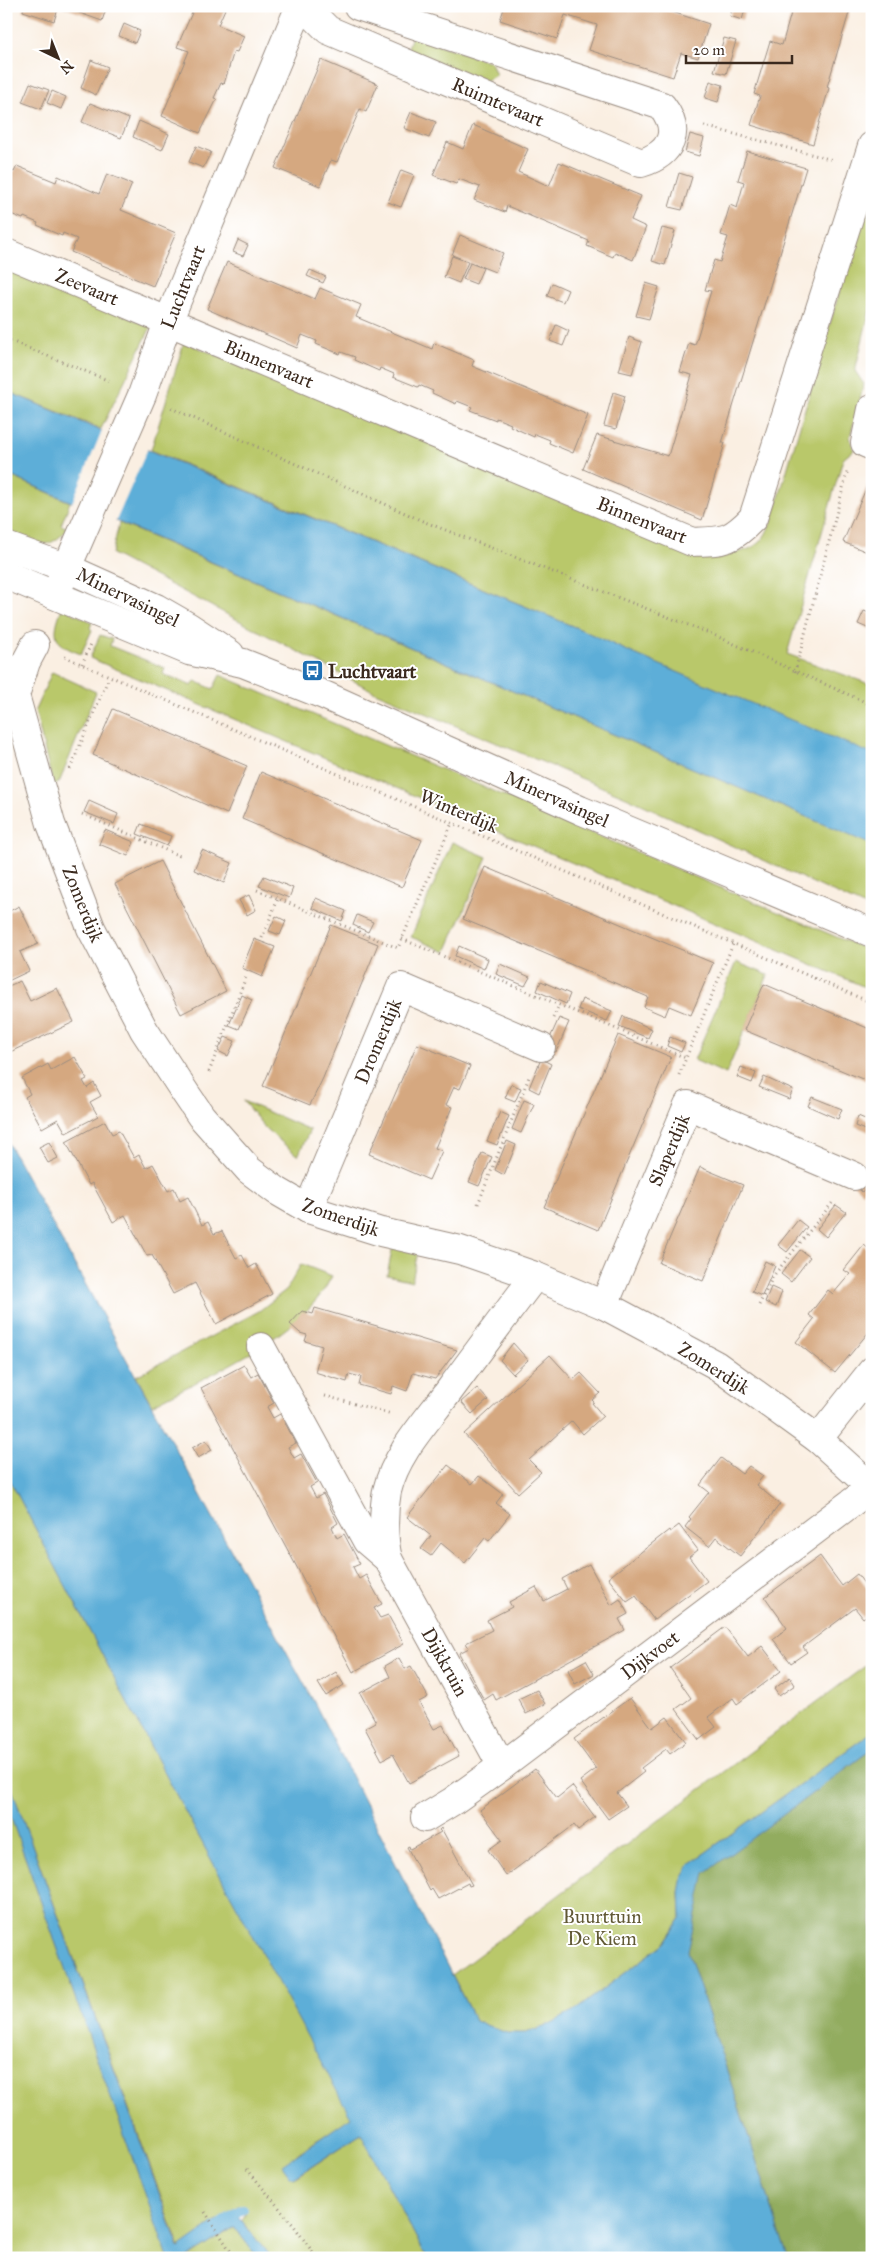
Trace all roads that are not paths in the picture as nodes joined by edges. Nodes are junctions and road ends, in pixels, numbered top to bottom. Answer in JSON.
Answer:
{"nodes":[{"id":1,"x":300,"y":6,"type":"edge"},
{"id":2,"x":304,"y":6,"type":"edge"},
{"id":3,"x":358,"y":6,"type":"edge"},
{"id":4,"x":868,"y":157,"type":"edge"},
{"id":5,"x":6,"y":253,"type":"edge"},
{"id":6,"x":168,"y":322,"type":"junction"},
{"id":7,"x":872,"y":409,"type":"edge"},
{"id":8,"x":868,"y":444,"type":"edge"},
{"id":9,"x":6,"y":546,"type":"edge"},
{"id":10,"x":67,"y":568,"type":"junction"},
{"id":11,"x":6,"y":575,"type":"edge"},
{"id":12,"x":55,"y":595,"type":"junction"},
{"id":13,"x":35,"y":645,"type":"road end"},
{"id":14,"x":244,"y":663,"type":"junction"},
{"id":15,"x":872,"y":933,"type":"edge"},
{"id":16,"x":541,"y":1047,"type":"road end"},
{"id":17,"x":854,"y":1176,"type":"road end"},
{"id":18,"x":308,"y":1209,"type":"junction"},
{"id":19,"x":535,"y":1276,"type":"junction"},
{"id":20,"x":604,"y":1305,"type":"junction"},
{"id":21,"x":261,"y":1347,"type":"dead end"},
{"id":22,"x":872,"y":1371,"type":"edge"},
{"id":23,"x":818,"y":1439,"type":"junction"},
{"id":24,"x":872,"y":1488,"type":"edge"},
{"id":25,"x":388,"y":1559,"type":"junction"},
{"id":26,"x":502,"y":1766,"type":"junction"},
{"id":27,"x":425,"y":1818,"type":"dead end"}],
"edges":[{"from":1,"to":6,"type":"street","name":"Luchtvaart"},
{"from":2,"to":3,"type":"street","name":"Ruimtevaart"},
{"from":4,"to":6,"type":"street","name":"Binnenvaart"},
{"from":5,"to":6,"type":"street","name":"Zeevaart"},
{"from":6,"to":10,"type":"street","name":"Luchtvaart"},
{"from":7,"to":8,"type":"street"},
{"from":9,"to":10,"type":"street","name":"Minervasingel"},
{"from":10,"to":12,"type":"street","name":"Luchtvaart"},
{"from":10,"to":14,"type":"street","name":"Minervasingel"},
{"from":11,"to":12,"type":"street","name":"Minervasingel"},
{"from":12,"to":14,"type":"street","name":"Minervasingel"},
{"from":13,"to":18,"type":"street","name":"Zomerdijk"},
{"from":14,"to":15,"type":"street","name":"Minervasingel"},
{"from":16,"to":18,"type":"street","name":"Dromerdijk"},
{"from":17,"to":20,"type":"street","name":"Slaperdijk"},
{"from":18,"to":19,"type":"street","name":"Zomerdijk"},
{"from":19,"to":20,"type":"street","name":"Zomerdijk"},
{"from":19,"to":25,"type":"street","name":"Dijkkruin"},
{"from":20,"to":23,"type":"street","name":"Zomerdijk"},
{"from":21,"to":25,"type":"street","name":"Dijkkruin"},
{"from":22,"to":23,"type":"street"},
{"from":23,"to":24,"type":"street","name":"Zomerdijk"},
{"from":24,"to":26,"type":"street","name":"Dijkvoet"},
{"from":25,"to":26,"type":"street","name":"Dijkkruin"},
{"from":26,"to":27,"type":"street","name":"Dijkvoet"}]}
